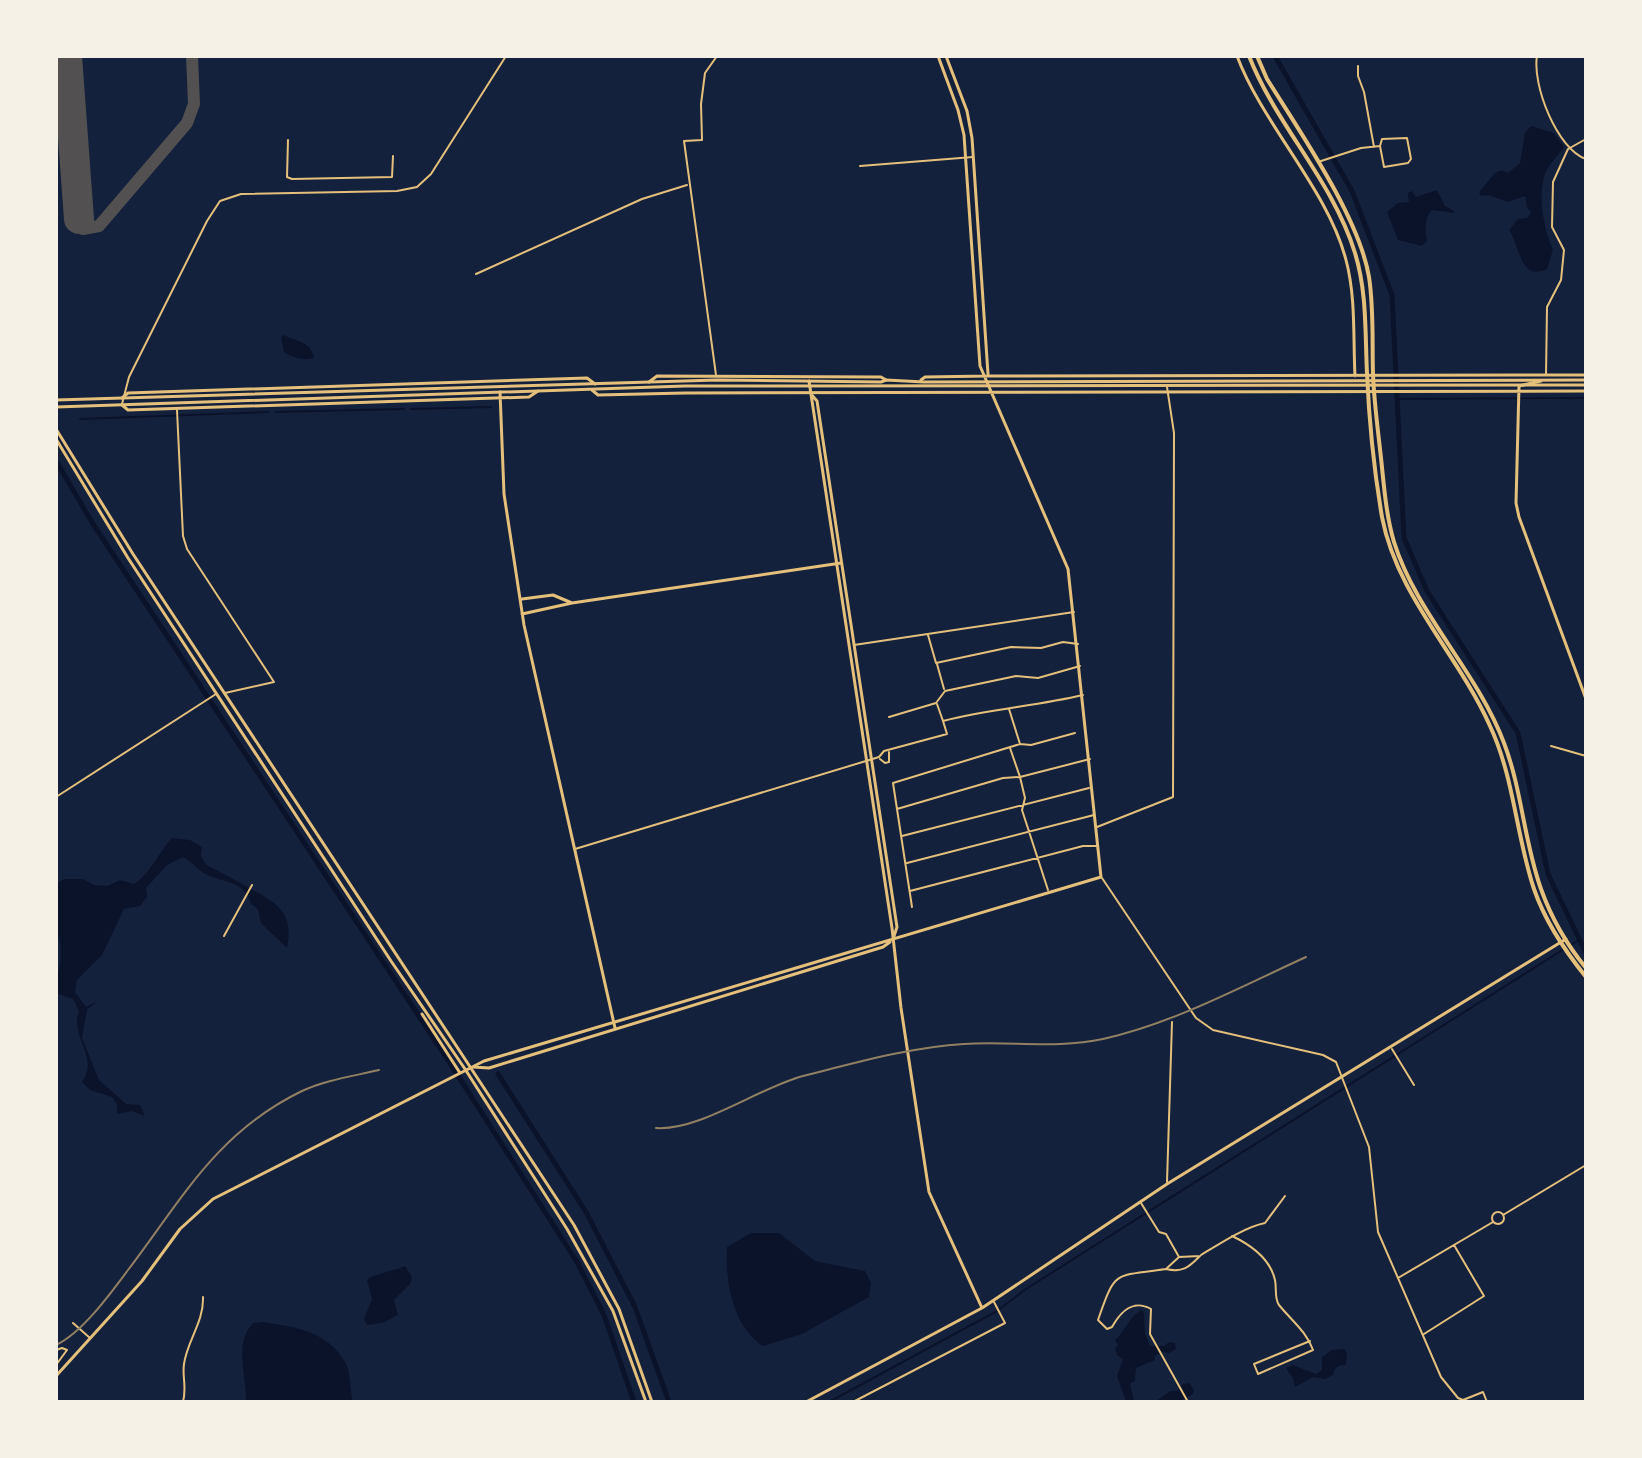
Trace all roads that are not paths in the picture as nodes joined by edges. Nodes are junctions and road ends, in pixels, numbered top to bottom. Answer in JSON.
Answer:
{"nodes":[{"id":1,"x":506,"y":56,"type":"edge"},
{"id":2,"x":717,"y":56,"type":"edge"},
{"id":3,"x":938,"y":56,"type":"edge"},
{"id":4,"x":946,"y":56,"type":"edge"},
{"id":5,"x":1237,"y":56,"type":"edge"},
{"id":6,"x":1249,"y":56,"type":"edge"},
{"id":7,"x":1257,"y":56,"type":"edge"},
{"id":8,"x":1537,"y":56,"type":"edge"},
{"id":9,"x":1358,"y":66,"type":"dead end"},
{"id":10,"x":1586,"y":139,"type":"edge"},
{"id":11,"x":288,"y":140,"type":"dead end"},
{"id":12,"x":1380,"y":146,"type":"junction"},
{"id":13,"x":1374,"y":147,"type":"junction"},
{"id":14,"x":1568,"y":149,"type":"junction"},
{"id":15,"x":393,"y":156,"type":"dead end"},
{"id":16,"x":966,"y":157,"type":"junction"},
{"id":17,"x":974,"y":157,"type":"junction"},
{"id":18,"x":1586,"y":159,"type":"edge"},
{"id":19,"x":1320,"y":162,"type":"junction"},
{"id":20,"x":860,"y":166,"type":"dead end"},
{"id":21,"x":688,"y":185,"type":"junction"},
{"id":22,"x":476,"y":274,"type":"dead end"},
{"id":23,"x":1546,"y":377,"type":"junction"},
{"id":24,"x":716,"y":378,"type":"junction"},
{"id":25,"x":1355,"y":378,"type":"junction"},
{"id":26,"x":986,"y":379,"type":"junction"},
{"id":27,"x":886,"y":380,"type":"junction"},
{"id":28,"x":1401,"y":380,"type":"junction"},
{"id":29,"x":1371,"y":383,"type":"junction"},
{"id":30,"x":1586,"y":383,"type":"edge"},
{"id":31,"x":809,"y":384,"type":"junction"},
{"id":32,"x":1167,"y":387,"type":"junction"},
{"id":33,"x":1273,"y":387,"type":"junction"},
{"id":34,"x":591,"y":389,"type":"junction"},
{"id":35,"x":357,"y":391,"type":"junction"},
{"id":36,"x":538,"y":391,"type":"junction"},
{"id":37,"x":500,"y":392,"type":"junction"},
{"id":38,"x":992,"y":392,"type":"junction"},
{"id":39,"x":810,"y":393,"type":"junction"},
{"id":40,"x":1168,"y":393,"type":"junction"},
{"id":41,"x":1285,"y":393,"type":"junction"},
{"id":42,"x":1519,"y":393,"type":"junction"},
{"id":43,"x":122,"y":398,"type":"junction"},
{"id":44,"x":500,"y":398,"type":"junction"},
{"id":45,"x":56,"y":400,"type":"edge"},
{"id":46,"x":358,"y":403,"type":"junction"},
{"id":47,"x":122,"y":405,"type":"junction"},
{"id":48,"x":56,"y":407,"type":"edge"},
{"id":49,"x":177,"y":413,"type":"junction"},
{"id":50,"x":56,"y":429,"type":"edge"},
{"id":51,"x":56,"y":439,"type":"edge"},
{"id":52,"x":841,"y":563,"type":"junction"},
{"id":53,"x":835,"y":564,"type":"junction"},
{"id":54,"x":520,"y":599,"type":"junction"},
{"id":55,"x":572,"y":603,"type":"junction"},
{"id":56,"x":1074,"y":612,"type":"junction"},
{"id":57,"x":522,"y":614,"type":"junction"},
{"id":58,"x":928,"y":634,"type":"junction"},
{"id":59,"x":1078,"y":644,"type":"junction"},
{"id":60,"x":851,"y":646,"type":"junction"},
{"id":61,"x":936,"y":663,"type":"junction"},
{"id":62,"x":1080,"y":666,"type":"junction"},
{"id":63,"x":945,"y":691,"type":"junction"},
{"id":64,"x":225,"y":693,"type":"junction"},
{"id":65,"x":217,"y":694,"type":"junction"},
{"id":66,"x":1083,"y":695,"type":"junction"},
{"id":67,"x":1586,"y":699,"type":"edge"},
{"id":68,"x":936,"y":703,"type":"junction"},
{"id":69,"x":1009,"y":708,"type":"junction"},
{"id":70,"x":889,"y":717,"type":"dead end"},
{"id":71,"x":943,"y":721,"type":"junction"},
{"id":72,"x":1075,"y":733,"type":"dead end"},
{"id":73,"x":1020,"y":744,"type":"junction"},
{"id":74,"x":1551,"y":746,"type":"dead end"},
{"id":75,"x":1010,"y":748,"type":"junction"},
{"id":76,"x":889,"y":751,"type":"junction"},
{"id":77,"x":1586,"y":756,"type":"edge"},
{"id":78,"x":879,"y":757,"type":"junction"},
{"id":79,"x":1090,"y":759,"type":"junction"},
{"id":80,"x":868,"y":761,"type":"junction"},
{"id":81,"x":1020,"y":777,"type":"junction"},
{"id":82,"x":1093,"y":787,"type":"junction"},
{"id":83,"x":56,"y":797,"type":"edge"},
{"id":84,"x":1024,"y":804,"type":"junction"},
{"id":85,"x":896,"y":809,"type":"junction"},
{"id":86,"x":1095,"y":814,"type":"junction"},
{"id":87,"x":1096,"y":827,"type":"junction"},
{"id":88,"x":1028,"y":832,"type":"junction"},
{"id":89,"x":901,"y":836,"type":"junction"},
{"id":90,"x":1098,"y":846,"type":"junction"},
{"id":91,"x":574,"y":849,"type":"junction"},
{"id":92,"x":1036,"y":859,"type":"junction"},
{"id":93,"x":905,"y":863,"type":"junction"},
{"id":94,"x":1101,"y":877,"type":"junction"},
{"id":95,"x":252,"y":885,"type":"dead end"},
{"id":96,"x":910,"y":891,"type":"junction"},
{"id":97,"x":1049,"y":892,"type":"junction"},
{"id":98,"x":912,"y":907,"type":"dead end"},
{"id":99,"x":224,"y":936,"type":"dead end"},
{"id":100,"x":893,"y":940,"type":"junction"},
{"id":101,"x":1565,"y":943,"type":"junction"},
{"id":102,"x":1570,"y":952,"type":"junction"},
{"id":103,"x":1586,"y":968,"type":"edge"},
{"id":104,"x":1586,"y":977,"type":"edge"},
{"id":105,"x":421,"y":1004,"type":"junction"},
{"id":106,"x":1172,"y":1022,"type":"dead end"},
{"id":107,"x":614,"y":1025,"type":"junction"},
{"id":108,"x":1390,"y":1047,"type":"junction"},
{"id":109,"x":471,"y":1067,"type":"junction"},
{"id":110,"x":465,"y":1069,"type":"junction"},
{"id":111,"x":460,"y":1073,"type":"junction"},
{"id":112,"x":1343,"y":1076,"type":"junction"},
{"id":113,"x":1414,"y":1085,"type":"dead end"},
{"id":114,"x":1586,"y":1165,"type":"edge"},
{"id":115,"x":1167,"y":1184,"type":"junction"},
{"id":116,"x":1285,"y":1196,"type":"dead end"},
{"id":117,"x":1140,"y":1202,"type":"junction"},
{"id":118,"x":1503,"y":1215,"type":"junction"},
{"id":119,"x":1493,"y":1222,"type":"junction"},
{"id":120,"x":1232,"y":1236,"type":"junction"},
{"id":121,"x":1454,"y":1245,"type":"junction"},
{"id":122,"x":1200,"y":1256,"type":"junction"},
{"id":123,"x":1179,"y":1257,"type":"junction"},
{"id":124,"x":1166,"y":1269,"type":"junction"},
{"id":125,"x":1398,"y":1278,"type":"junction"},
{"id":126,"x":203,"y":1297,"type":"dead end"},
{"id":127,"x":993,"y":1300,"type":"junction"},
{"id":128,"x":982,"y":1308,"type":"junction"},
{"id":129,"x":73,"y":1323,"type":"dead end"},
{"id":130,"x":1423,"y":1335,"type":"junction"},
{"id":131,"x":91,"y":1339,"type":"junction"},
{"id":132,"x":1310,"y":1341,"type":"junction"},
{"id":133,"x":56,"y":1350,"type":"edge"},
{"id":134,"x":56,"y":1365,"type":"edge"},
{"id":135,"x":56,"y":1376,"type":"edge"},
{"id":136,"x":183,"y":1402,"type":"edge"},
{"id":137,"x":646,"y":1402,"type":"edge"},
{"id":138,"x":652,"y":1402,"type":"edge"},
{"id":139,"x":806,"y":1402,"type":"edge"},
{"id":140,"x":853,"y":1402,"type":"edge"},
{"id":141,"x":1188,"y":1402,"type":"edge"},
{"id":142,"x":1487,"y":1402,"type":"edge"}],
"edges":[{"from":1,"to":43,"type":"street"},
{"from":2,"to":21,"type":"street"},
{"from":3,"to":16,"type":"street"},
{"from":4,"to":17,"type":"street"},
{"from":5,"to":25,"type":"street"},
{"from":6,"to":29,"type":"main road"},
{"from":7,"to":19,"type":"main road"},
{"from":8,"to":14,"type":"street"},
{"from":9,"to":13,"type":"street"},
{"from":10,"to":14,"type":"street"},
{"from":11,"to":15,"type":"street"},
{"from":12,"to":12,"type":"street"},
{"from":12,"to":13,"type":"street"},
{"from":13,"to":19,"type":"street"},
{"from":14,"to":18,"type":"street"},
{"from":14,"to":23,"type":"street"},
{"from":16,"to":17,"type":"street"},
{"from":16,"to":20,"type":"street"},
{"from":16,"to":26,"type":"street"},
{"from":17,"to":26,"type":"street"},
{"from":19,"to":29,"type":"main road"},
{"from":21,"to":22,"type":"street"},
{"from":21,"to":24,"type":"street"},
{"from":23,"to":28,"type":"street"},
{"from":23,"to":30,"type":"street"},
{"from":23,"to":42,"type":"street"},
{"from":24,"to":27,"type":"street"},
{"from":24,"to":31,"type":"street"},
{"from":24,"to":35,"type":"street"},
{"from":25,"to":26,"type":"street"},
{"from":25,"to":29,"type":"street"},
{"from":25,"to":29,"type":"street"},
{"from":26,"to":27,"type":"street"},
{"from":26,"to":31,"type":"street"},
{"from":26,"to":32,"type":"street"},
{"from":26,"to":38,"type":"street"},
{"from":27,"to":31,"type":"street"},
{"from":28,"to":29,"type":"street"},
{"from":28,"to":42,"type":"street"},
{"from":29,"to":33,"type":"street"},
{"from":29,"to":41,"type":"street"},
{"from":29,"to":42,"type":"street"},
{"from":29,"to":101,"type":"main road"},
{"from":30,"to":42,"type":"street"},
{"from":31,"to":34,"type":"street"},
{"from":31,"to":39,"type":"street"},
{"from":32,"to":33,"type":"street"},
{"from":32,"to":40,"type":"street"},
{"from":33,"to":41,"type":"street"},
{"from":34,"to":36,"type":"street"},
{"from":34,"to":39,"type":"street"},
{"from":35,"to":37,"type":"street"},
{"from":35,"to":43,"type":"street"},
{"from":35,"to":46,"type":"street"},
{"from":35,"to":47,"type":"street"},
{"from":36,"to":37,"type":"street"},
{"from":36,"to":44,"type":"street"},
{"from":37,"to":44,"type":"street"},
{"from":38,"to":39,"type":"street"},
{"from":38,"to":40,"type":"street"},
{"from":38,"to":56,"type":"street"},
{"from":39,"to":52,"type":"street"},
{"from":39,"to":53,"type":"street"},
{"from":40,"to":41,"type":"street"},
{"from":40,"to":87,"type":"street"},
{"from":42,"to":67,"type":"street"},
{"from":43,"to":45,"type":"street"},
{"from":43,"to":47,"type":"street"},
{"from":44,"to":46,"type":"street"},
{"from":44,"to":54,"type":"street"},
{"from":46,"to":49,"type":"street"},
{"from":47,"to":48,"type":"street"},
{"from":47,"to":49,"type":"street"},
{"from":49,"to":64,"type":"street"},
{"from":50,"to":64,"type":"street"},
{"from":51,"to":65,"type":"street"},
{"from":52,"to":53,"type":"street"},
{"from":52,"to":60,"type":"street"},
{"from":53,"to":55,"type":"street"},
{"from":53,"to":60,"type":"street"},
{"from":54,"to":55,"type":"street"},
{"from":54,"to":57,"type":"street"},
{"from":55,"to":57,"type":"street"},
{"from":56,"to":58,"type":"street"},
{"from":56,"to":59,"type":"street"},
{"from":57,"to":91,"type":"street"},
{"from":58,"to":60,"type":"street"},
{"from":58,"to":61,"type":"street"},
{"from":59,"to":61,"type":"street"},
{"from":59,"to":62,"type":"street"},
{"from":60,"to":80,"type":"street"},
{"from":61,"to":63,"type":"street"},
{"from":62,"to":63,"type":"street"},
{"from":62,"to":66,"type":"street"},
{"from":63,"to":68,"type":"street"},
{"from":64,"to":109,"type":"street"},
{"from":65,"to":83,"type":"street"},
{"from":65,"to":105,"type":"street"},
{"from":66,"to":69,"type":"street"},
{"from":66,"to":79,"type":"street"},
{"from":68,"to":70,"type":"street"},
{"from":68,"to":71,"type":"street"},
{"from":69,"to":71,"type":"street"},
{"from":69,"to":73,"type":"street"},
{"from":71,"to":76,"type":"street"},
{"from":72,"to":73,"type":"street"},
{"from":73,"to":75,"type":"street"},
{"from":74,"to":77,"type":"street"},
{"from":75,"to":81,"type":"street"},
{"from":75,"to":85,"type":"street"},
{"from":76,"to":78,"type":"street"},
{"from":76,"to":78,"type":"street"},
{"from":78,"to":80,"type":"street"},
{"from":79,"to":81,"type":"street"},
{"from":79,"to":82,"type":"street"},
{"from":80,"to":91,"type":"street"},
{"from":80,"to":100,"type":"street"},
{"from":81,"to":84,"type":"street"},
{"from":81,"to":85,"type":"street"},
{"from":82,"to":84,"type":"street"},
{"from":82,"to":86,"type":"street"},
{"from":84,"to":88,"type":"street"},
{"from":84,"to":89,"type":"street"},
{"from":85,"to":89,"type":"street"},
{"from":86,"to":87,"type":"street"},
{"from":86,"to":88,"type":"street"},
{"from":87,"to":90,"type":"street"},
{"from":88,"to":92,"type":"street"},
{"from":88,"to":93,"type":"street"},
{"from":89,"to":93,"type":"street"},
{"from":90,"to":92,"type":"street"},
{"from":90,"to":94,"type":"street"},
{"from":91,"to":107,"type":"street"},
{"from":92,"to":96,"type":"street"},
{"from":92,"to":97,"type":"street"},
{"from":93,"to":96,"type":"street"},
{"from":94,"to":97,"type":"street"},
{"from":94,"to":112,"type":"street"},
{"from":95,"to":99,"type":"street"},
{"from":96,"to":98,"type":"street"},
{"from":97,"to":100,"type":"street"},
{"from":100,"to":107,"type":"street"},
{"from":100,"to":128,"type":"street"},
{"from":101,"to":102,"type":"main road"},
{"from":101,"to":108,"type":"street"},
{"from":102,"to":103,"type":"main road"},
{"from":102,"to":104,"type":"main road"},
{"from":105,"to":110,"type":"street"},
{"from":105,"to":111,"type":"street"},
{"from":106,"to":115,"type":"street"},
{"from":107,"to":109,"type":"street"},
{"from":107,"to":109,"type":"street"},
{"from":108,"to":112,"type":"street"},
{"from":108,"to":113,"type":"street"},
{"from":109,"to":110,"type":"street"},
{"from":109,"to":138,"type":"street"},
{"from":110,"to":111,"type":"street"},
{"from":110,"to":137,"type":"street"},
{"from":111,"to":131,"type":"street"},
{"from":112,"to":115,"type":"street"},
{"from":112,"to":125,"type":"street"},
{"from":114,"to":118,"type":"street"},
{"from":115,"to":117,"type":"street"},
{"from":116,"to":120,"type":"street"},
{"from":117,"to":123,"type":"street"},
{"from":117,"to":127,"type":"street"},
{"from":118,"to":119,"type":"street"},
{"from":118,"to":119,"type":"street"},
{"from":119,"to":121,"type":"street"},
{"from":120,"to":122,"type":"street"},
{"from":120,"to":132,"type":"street"},
{"from":121,"to":125,"type":"street"},
{"from":121,"to":130,"type":"street"},
{"from":122,"to":123,"type":"street"},
{"from":122,"to":124,"type":"street"},
{"from":123,"to":124,"type":"street"},
{"from":124,"to":141,"type":"street"},
{"from":125,"to":130,"type":"street"},
{"from":126,"to":136,"type":"street"},
{"from":127,"to":128,"type":"street"},
{"from":127,"to":140,"type":"street"},
{"from":128,"to":139,"type":"street"},
{"from":129,"to":131,"type":"street"},
{"from":130,"to":142,"type":"street"},
{"from":131,"to":135,"type":"street"},
{"from":132,"to":132,"type":"street"},
{"from":133,"to":134,"type":"street"}]}
